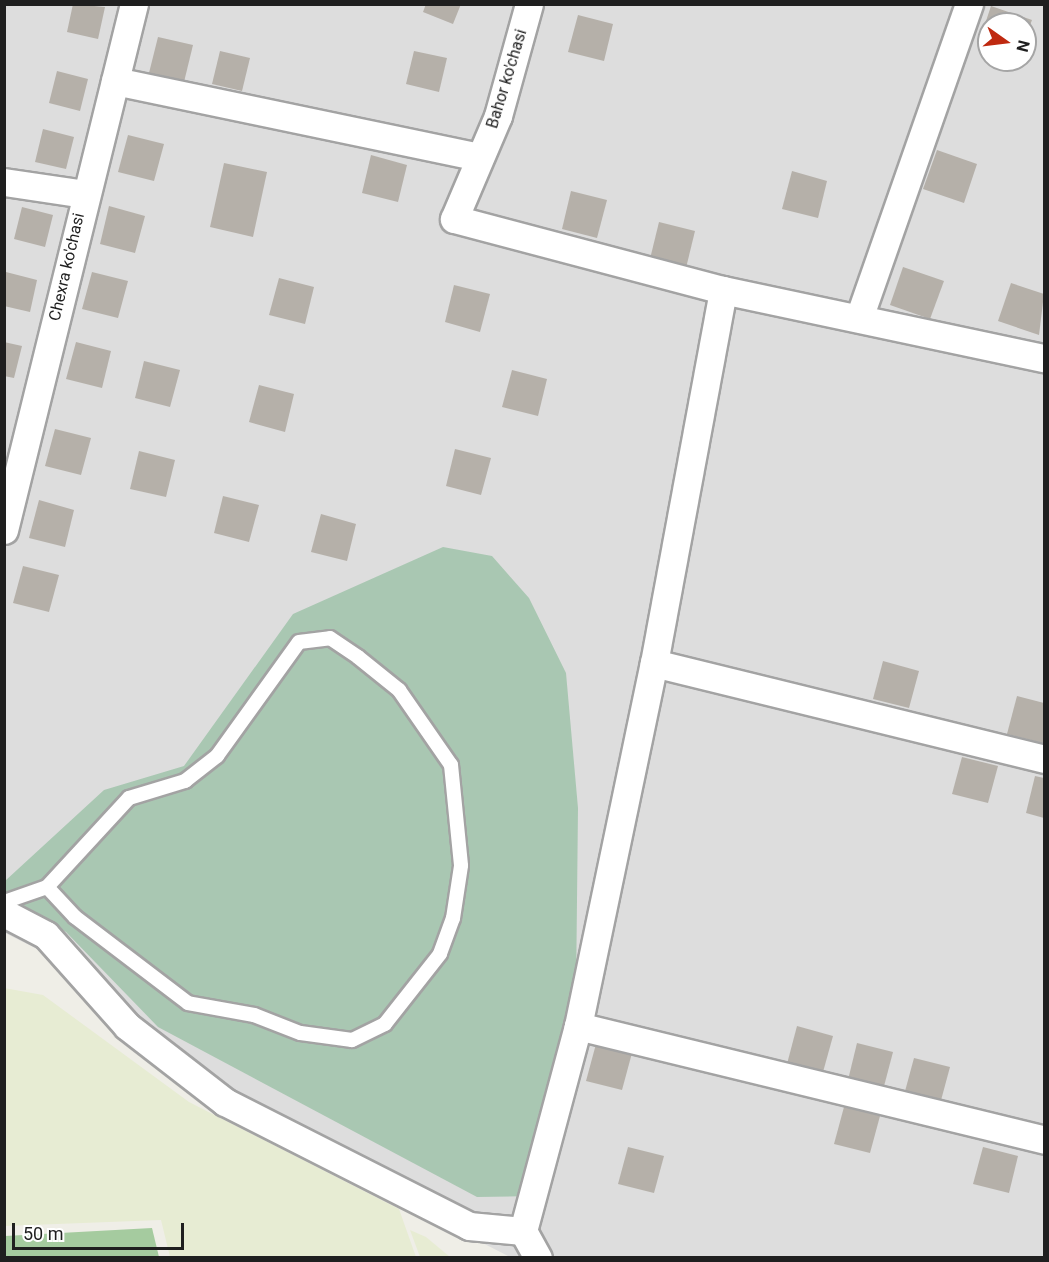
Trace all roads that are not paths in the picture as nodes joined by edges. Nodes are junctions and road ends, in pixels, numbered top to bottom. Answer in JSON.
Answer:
{"nodes":[{"id":1,"x":134,"y":4,"type":"edge"},
{"id":2,"x":529,"y":4,"type":"edge"},
{"id":3,"x":969,"y":4,"type":"edge"},
{"id":4,"x":115,"y":81,"type":"junction"},
{"id":5,"x":479,"y":157,"type":"junction"},
{"id":6,"x":4,"y":182,"type":"edge"},
{"id":7,"x":84,"y":194,"type":"junction"},
{"id":8,"x":723,"y":290,"type":"junction"},
{"id":9,"x":859,"y":318,"type":"junction"},
{"id":10,"x":1044,"y":358,"type":"edge"},
{"id":11,"x":4,"y":530,"type":"edge"},
{"id":12,"x":654,"y":663,"type":"junction"},
{"id":13,"x":1044,"y":759,"type":"edge"},
{"id":14,"x":47,"y":887,"type":"junction"},
{"id":15,"x":4,"y":902,"type":"edge"},
{"id":16,"x":4,"y":913,"type":"edge"},
{"id":17,"x":578,"y":1026,"type":"junction"},
{"id":18,"x":1044,"y":1140,"type":"edge"},
{"id":19,"x":524,"y":1231,"type":"junction"},
{"id":20,"x":538,"y":1257,"type":"edge"}],
"edges":[{"from":1,"to":4,"type":"street","name":"Chexra ko'chasi"},
{"from":2,"to":5,"type":"street","name":"Bahor ko'chasi"},
{"from":3,"to":9,"type":"street"},
{"from":4,"to":5,"type":"street"},
{"from":4,"to":7,"type":"street","name":"Chexra ko'chasi"},
{"from":5,"to":8,"type":"street","name":"Bahor ko'chasi"},
{"from":6,"to":7,"type":"street"},
{"from":7,"to":11,"type":"street","name":"Chexra ko'chasi"},
{"from":8,"to":9,"type":"street"},
{"from":8,"to":12,"type":"street"},
{"from":9,"to":10,"type":"street"},
{"from":12,"to":13,"type":"street"},
{"from":12,"to":17,"type":"street"},
{"from":14,"to":14,"type":"lane"},
{"from":14,"to":15,"type":"lane"},
{"from":16,"to":19,"type":"street"},
{"from":17,"to":18,"type":"street"},
{"from":17,"to":19,"type":"street"},
{"from":19,"to":20,"type":"street"}]}
